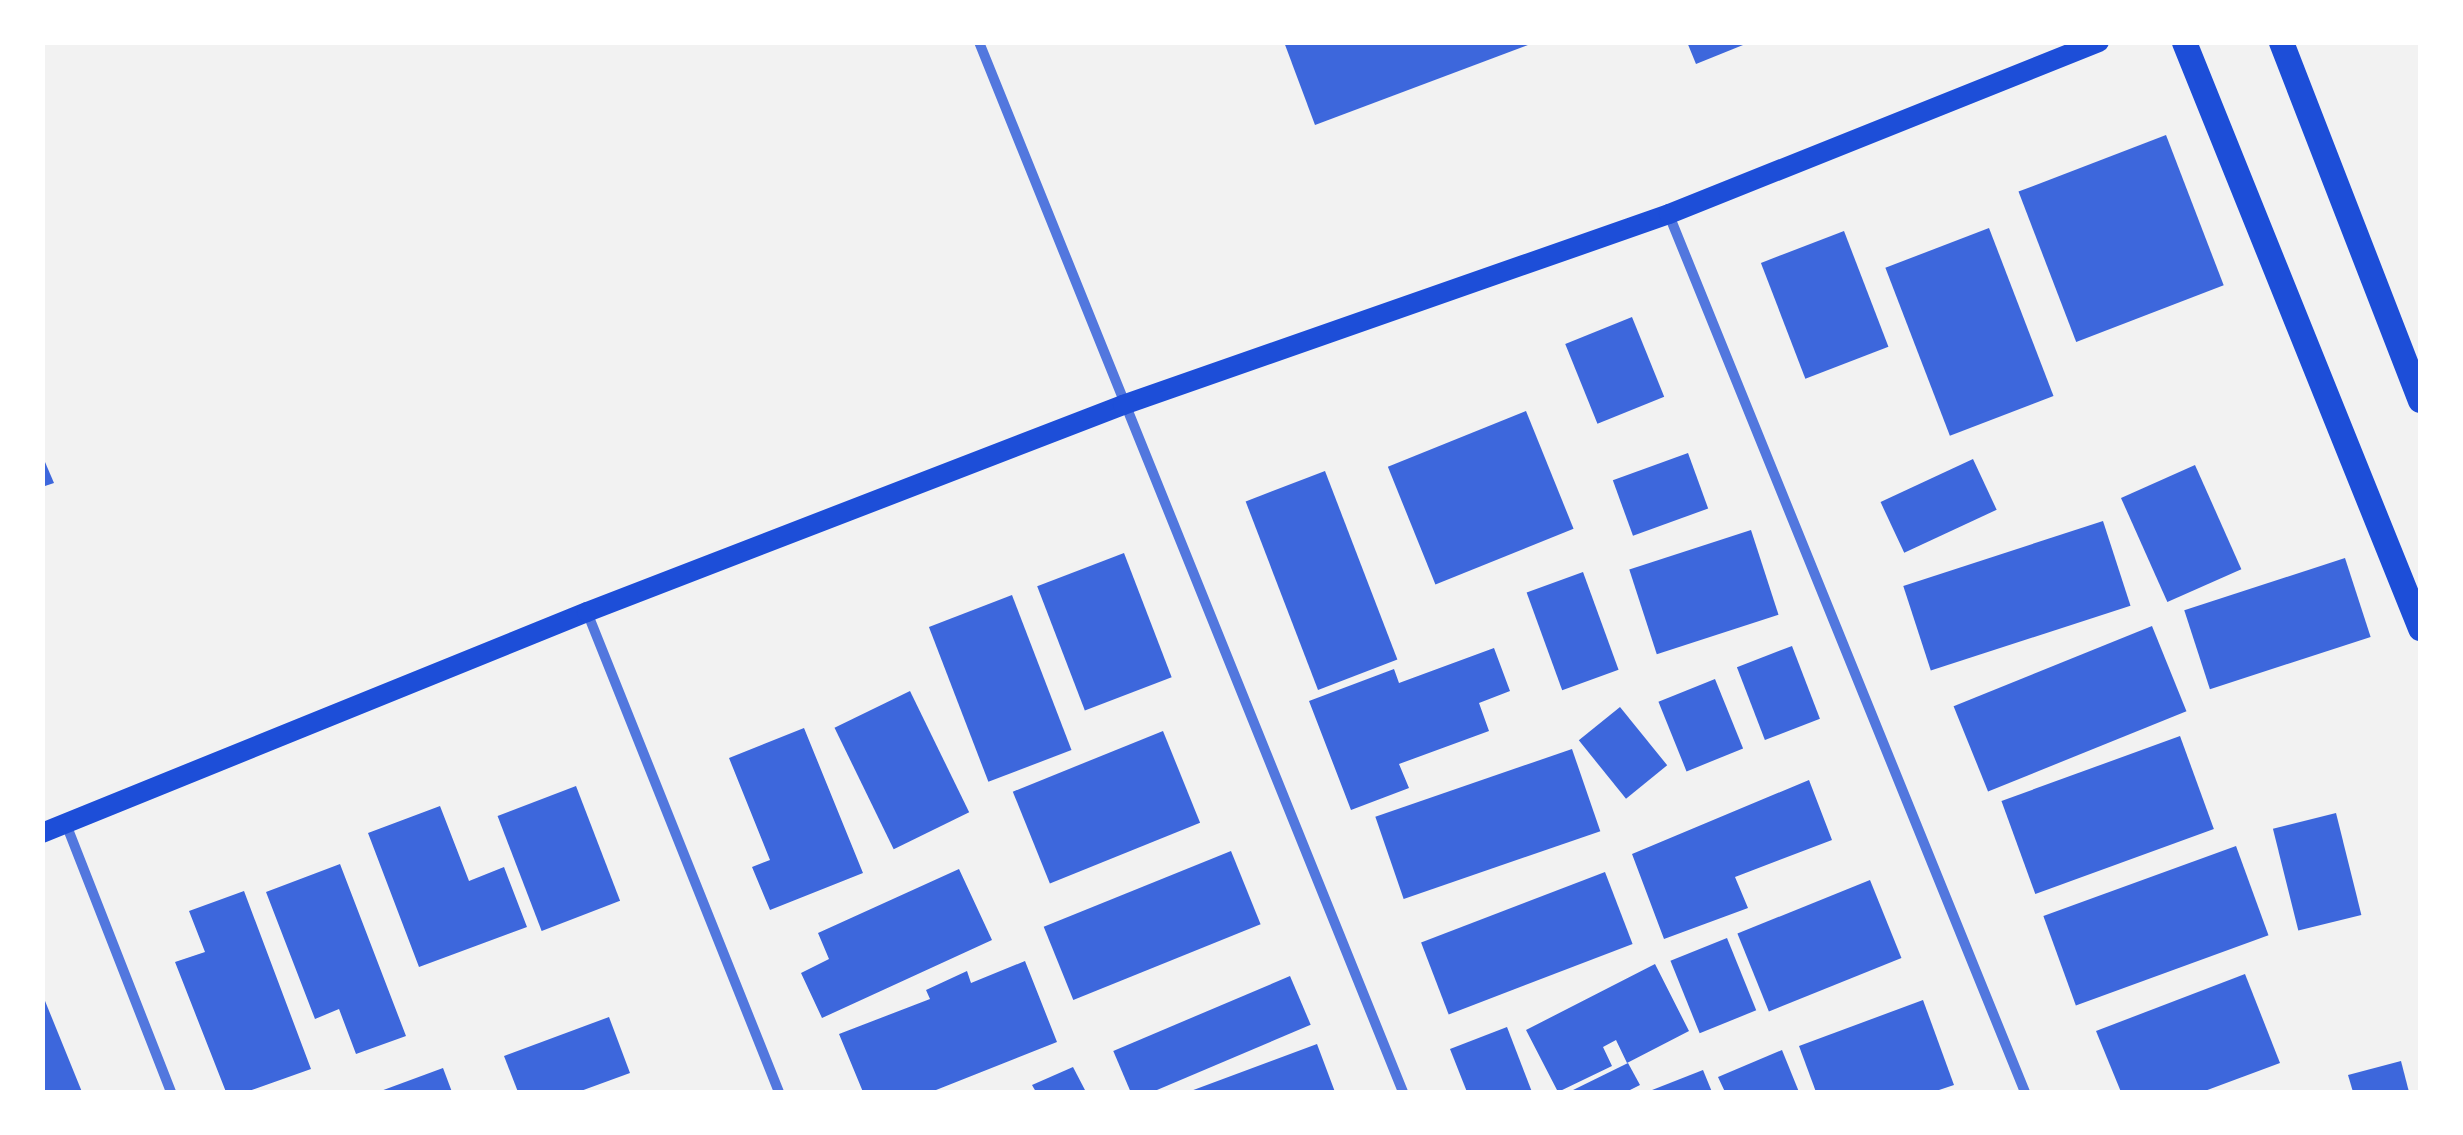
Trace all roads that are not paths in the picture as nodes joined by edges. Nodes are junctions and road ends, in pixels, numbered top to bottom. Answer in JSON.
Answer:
{"nodes":[{"id":1,"x":980,"y":42,"type":"edge"},
{"id":2,"x":2099,"y":42,"type":"edge"},
{"id":3,"x":2184,"y":42,"type":"edge"},
{"id":4,"x":2280,"y":42,"type":"edge"},
{"id":5,"x":1669,"y":214,"type":"junction"},
{"id":6,"x":2420,"y":400,"type":"edge"},
{"id":7,"x":1124,"y":405,"type":"junction"},
{"id":8,"x":587,"y":612,"type":"junction"},
{"id":9,"x":2420,"y":628,"type":"edge"},
{"id":10,"x":66,"y":824,"type":"junction"},
{"id":11,"x":42,"y":833,"type":"edge"},
{"id":12,"x":170,"y":1092,"type":"edge"},
{"id":13,"x":779,"y":1092,"type":"edge"},
{"id":14,"x":1403,"y":1092,"type":"edge"},
{"id":15,"x":2025,"y":1092,"type":"edge"}],
"edges":[{"from":1,"to":7,"type":"street"},
{"from":2,"to":5,"type":"main road"},
{"from":3,"to":9,"type":"main road"},
{"from":4,"to":6,"type":"main road"},
{"from":5,"to":7,"type":"main road"},
{"from":5,"to":15,"type":"street"},
{"from":7,"to":8,"type":"main road"},
{"from":7,"to":14,"type":"street"},
{"from":8,"to":10,"type":"main road"},
{"from":8,"to":13,"type":"street"},
{"from":10,"to":11,"type":"main road"},
{"from":10,"to":12,"type":"street"}]}
